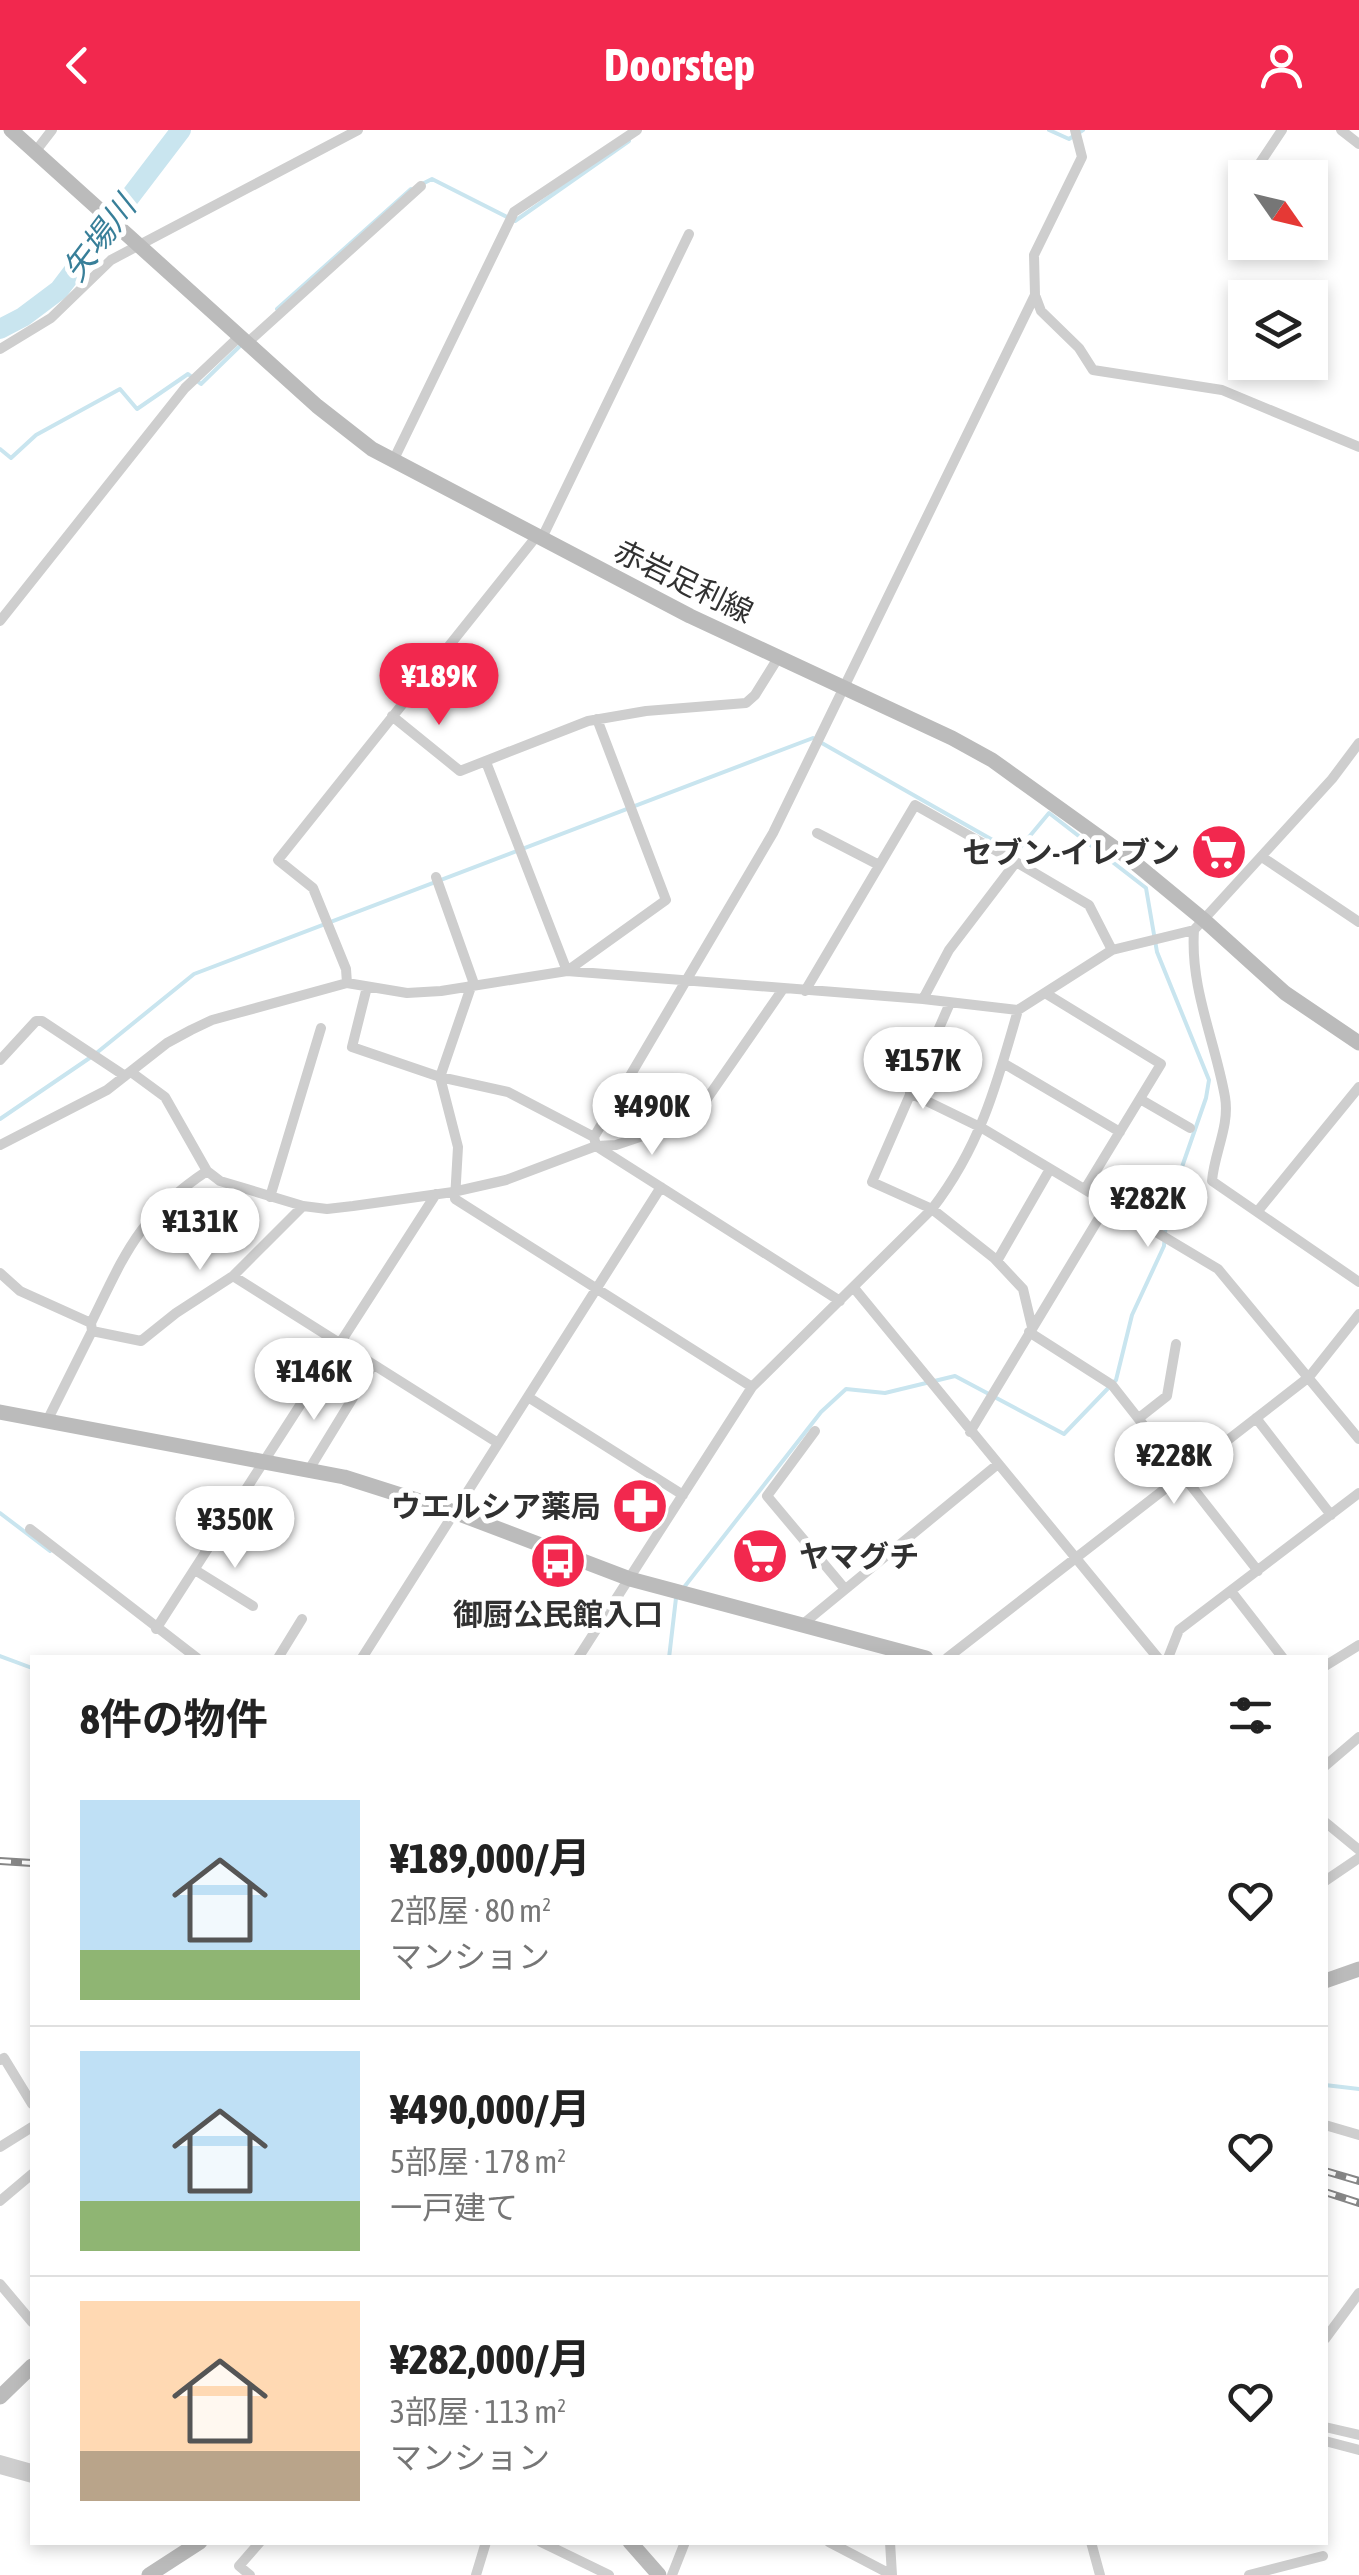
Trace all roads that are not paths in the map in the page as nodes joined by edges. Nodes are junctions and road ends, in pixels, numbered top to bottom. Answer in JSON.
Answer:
{"nodes":[{"id":1,"x":10,"y":130,"type":"edge"},
{"id":2,"x":52,"y":130,"type":"edge"},
{"id":3,"x":358,"y":130,"type":"edge"},
{"id":4,"x":636,"y":130,"type":"edge"},
{"id":5,"x":1075,"y":130,"type":"edge"},
{"id":6,"x":1282,"y":130,"type":"edge"},
{"id":7,"x":1341,"y":130,"type":"edge"},
{"id":8,"x":1359,"y":144,"type":"edge"},
{"id":9,"x":35,"y":152,"type":"junction"},
{"id":10,"x":1262,"y":160,"type":"edge"},
{"id":11,"x":421,"y":186,"type":"dead end"},
{"id":12,"x":689,"y":234,"type":"dead end"},
{"id":13,"x":140,"y":246,"type":"junction"},
{"id":14,"x":1035,"y":295,"type":"junction"},
{"id":15,"x":243,"y":340,"type":"junction"},
{"id":16,"x":0,"y":349,"type":"edge"},
{"id":17,"x":1359,"y":447,"type":"edge"},
{"id":18,"x":393,"y":461,"type":"junction"},
{"id":19,"x":538,"y":539,"type":"junction"},
{"id":20,"x":0,"y":621,"type":"edge"},
{"id":21,"x":778,"y":658,"type":"junction"},
{"id":22,"x":842,"y":688,"type":"junction"},
{"id":23,"x":392,"y":716,"type":"junction"},
{"id":24,"x":598,"y":719,"type":"junction"},
{"id":25,"x":1359,"y":742,"type":"edge"},
{"id":26,"x":486,"y":762,"type":"junction"},
{"id":27,"x":817,"y":833,"type":"dead end"},
{"id":28,"x":1262,"y":856,"type":"junction"},
{"id":29,"x":1016,"y":862,"type":"junction"},
{"id":30,"x":879,"y":865,"type":"junction"},
{"id":31,"x":437,"y":881,"type":"dead end"},
{"id":32,"x":1359,"y":922,"type":"edge"},
{"id":33,"x":1199,"y":925,"type":"junction"},
{"id":34,"x":1112,"y":950,"type":"junction"},
{"id":35,"x":567,"y":972,"type":"junction"},
{"id":36,"x":686,"y":981,"type":"junction"},
{"id":37,"x":347,"y":983,"type":"junction"},
{"id":38,"x":472,"y":986,"type":"junction"},
{"id":39,"x":368,"y":987,"type":"junction"},
{"id":40,"x":783,"y":989,"type":"junction"},
{"id":41,"x":805,"y":991,"type":"junction"},
{"id":42,"x":1045,"y":993,"type":"junction"},
{"id":43,"x":923,"y":1000,"type":"junction"},
{"id":44,"x":950,"y":1003,"type":"junction"},
{"id":45,"x":1018,"y":1010,"type":"junction"},
{"id":46,"x":320,"y":1028,"type":"dead end"},
{"id":47,"x":1359,"y":1043,"type":"edge"},
{"id":48,"x":0,"y":1060,"type":"edge"},
{"id":49,"x":1003,"y":1063,"type":"junction"},
{"id":50,"x":128,"y":1074,"type":"junction"},
{"id":51,"x":440,"y":1077,"type":"junction"},
{"id":52,"x":1359,"y":1086,"type":"edge"},
{"id":53,"x":910,"y":1093,"type":"junction"},
{"id":54,"x":1140,"y":1099,"type":"junction"},
{"id":55,"x":982,"y":1128,"type":"junction"},
{"id":56,"x":1190,"y":1128,"type":"dead end"},
{"id":57,"x":1120,"y":1132,"type":"junction"},
{"id":58,"x":595,"y":1142,"type":"junction"},
{"id":59,"x":0,"y":1145,"type":"edge"},
{"id":60,"x":1050,"y":1169,"type":"junction"},
{"id":61,"x":207,"y":1171,"type":"junction"},
{"id":62,"x":661,"y":1187,"type":"junction"},
{"id":63,"x":1085,"y":1189,"type":"junction"},
{"id":64,"x":453,"y":1192,"type":"junction"},
{"id":65,"x":436,"y":1194,"type":"junction"},
{"id":66,"x":270,"y":1197,"type":"junction"},
{"id":67,"x":1108,"y":1203,"type":"junction"},
{"id":68,"x":303,"y":1206,"type":"junction"},
{"id":69,"x":932,"y":1209,"type":"junction"},
{"id":70,"x":1257,"y":1212,"type":"junction"},
{"id":71,"x":997,"y":1261,"type":"junction"},
{"id":72,"x":0,"y":1273,"type":"edge"},
{"id":73,"x":234,"y":1276,"type":"junction"},
{"id":74,"x":1359,"y":1282,"type":"edge"},
{"id":75,"x":597,"y":1287,"type":"junction"},
{"id":76,"x":854,"y":1288,"type":"junction"},
{"id":77,"x":840,"y":1301,"type":"junction"},
{"id":78,"x":1359,"y":1314,"type":"edge"},
{"id":79,"x":92,"y":1327,"type":"junction"},
{"id":80,"x":1030,"y":1329,"type":"junction"},
{"id":81,"x":340,"y":1344,"type":"junction"},
{"id":82,"x":1176,"y":1344,"type":"dead end"},
{"id":83,"x":373,"y":1365,"type":"junction"},
{"id":84,"x":1309,"y":1376,"type":"junction"},
{"id":85,"x":752,"y":1387,"type":"junction"},
{"id":86,"x":528,"y":1397,"type":"junction"},
{"id":87,"x":0,"y":1412,"type":"edge"},
{"id":88,"x":1139,"y":1418,"type":"junction"},
{"id":89,"x":1256,"y":1418,"type":"junction"},
{"id":90,"x":47,"y":1422,"type":"junction"},
{"id":91,"x":814,"y":1431,"type":"dead end"},
{"id":92,"x":970,"y":1432,"type":"junction"},
{"id":93,"x":1359,"y":1439,"type":"edge"},
{"id":94,"x":498,"y":1443,"type":"junction"},
{"id":95,"x":267,"y":1460,"type":"junction"},
{"id":96,"x":998,"y":1464,"type":"junction"},
{"id":97,"x":310,"y":1468,"type":"junction"},
{"id":98,"x":1182,"y":1476,"type":"junction"},
{"id":99,"x":1359,"y":1493,"type":"edge"},
{"id":100,"x":683,"y":1495,"type":"junction"},
{"id":101,"x":454,"y":1512,"type":"junction"},
{"id":102,"x":1331,"y":1514,"type":"junction"},
{"id":103,"x":30,"y":1529,"type":"dead end"},
{"id":104,"x":1074,"y":1558,"type":"junction"},
{"id":105,"x":195,"y":1570,"type":"junction"},
{"id":106,"x":1258,"y":1571,"type":"junction"},
{"id":107,"x":630,"y":1580,"type":"junction"},
{"id":108,"x":845,"y":1590,"type":"junction"},
{"id":109,"x":1232,"y":1590,"type":"junction"},
{"id":110,"x":254,"y":1606,"type":"dead end"},
{"id":111,"x":302,"y":1619,"type":"dead end"},
{"id":112,"x":803,"y":1624,"type":"junction"},
{"id":113,"x":156,"y":1629,"type":"junction"},
{"id":114,"x":1359,"y":1644,"type":"edge"},
{"id":115,"x":193,"y":1655,"type":"edge"},
{"id":116,"x":280,"y":1655,"type":"edge"},
{"id":117,"x":364,"y":1655,"type":"edge"},
{"id":118,"x":580,"y":1655,"type":"edge"},
{"id":119,"x":915,"y":1655,"type":"edge"},
{"id":120,"x":951,"y":1655,"type":"edge"},
{"id":121,"x":1155,"y":1655,"type":"edge"},
{"id":122,"x":1169,"y":1655,"type":"edge"},
{"id":123,"x":1281,"y":1655,"type":"edge"},
{"id":124,"x":1328,"y":1664,"type":"edge"},
{"id":125,"x":1359,"y":1737,"type":"edge"},
{"id":126,"x":1328,"y":1763,"type":"edge"},
{"id":127,"x":1328,"y":1824,"type":"edge"},
{"id":128,"x":1359,"y":1850,"type":"edge"},
{"id":129,"x":1359,"y":1858,"type":"edge"},
{"id":130,"x":1328,"y":1879,"type":"edge"},
{"id":131,"x":1359,"y":1970,"type":"edge"},
{"id":132,"x":1328,"y":1981,"type":"edge"},
{"id":133,"x":0,"y":2060,"type":"edge"},
{"id":134,"x":30,"y":2101,"type":"edge"},
{"id":135,"x":1328,"y":2126,"type":"edge"},
{"id":136,"x":30,"y":2128,"type":"edge"},
{"id":137,"x":1359,"y":2135,"type":"edge"},
{"id":138,"x":0,"y":2147,"type":"edge"},
{"id":139,"x":30,"y":2176,"type":"edge"},
{"id":140,"x":0,"y":2182,"type":"edge"},
{"id":141,"x":4,"y":2198,"type":"edge"},
{"id":142,"x":0,"y":2284,"type":"edge"},
{"id":143,"x":1359,"y":2293,"type":"edge"},
{"id":144,"x":30,"y":2320,"type":"edge"},
{"id":145,"x":1328,"y":2335,"type":"edge"},
{"id":146,"x":30,"y":2368,"type":"edge"},
{"id":147,"x":0,"y":2397,"type":"edge"},
{"id":148,"x":1328,"y":2427,"type":"edge"},
{"id":149,"x":1359,"y":2435,"type":"edge"},
{"id":150,"x":1328,"y":2443,"type":"edge"},
{"id":151,"x":1359,"y":2450,"type":"edge"},
{"id":152,"x":0,"y":2460,"type":"edge"},
{"id":153,"x":0,"y":2469,"type":"edge"},
{"id":154,"x":30,"y":2469,"type":"edge"},
{"id":155,"x":30,"y":2477,"type":"edge"},
{"id":156,"x":195,"y":2545,"type":"edge"},
{"id":157,"x":257,"y":2545,"type":"edge"},
{"id":158,"x":485,"y":2545,"type":"edge"},
{"id":159,"x":547,"y":2545,"type":"edge"},
{"id":160,"x":633,"y":2545,"type":"edge"},
{"id":161,"x":684,"y":2545,"type":"edge"},
{"id":162,"x":835,"y":2545,"type":"edge"},
{"id":163,"x":890,"y":2545,"type":"edge"},
{"id":164,"x":1091,"y":2545,"type":"edge"},
{"id":165,"x":1324,"y":2556,"type":"dead end"},
{"id":166,"x":1290,"y":2570,"type":"edge"},
{"id":167,"x":150,"y":2575,"type":"edge"},
{"id":168,"x":250,"y":2575,"type":"edge"},
{"id":169,"x":476,"y":2575,"type":"edge"},
{"id":170,"x":609,"y":2575,"type":"edge"},
{"id":171,"x":659,"y":2575,"type":"edge"},
{"id":172,"x":672,"y":2575,"type":"edge"},
{"id":173,"x":892,"y":2575,"type":"edge"},
{"id":174,"x":1100,"y":2575,"type":"edge"},
{"id":175,"x":1249,"y":2575,"type":"edge"}],
"edges":[{"from":1,"to":9,"type":"main road","name":"赤岩足利線"},
{"from":2,"to":9,"type":"street"},
{"from":3,"to":13,"type":"street"},
{"from":4,"to":18,"type":"street"},
{"from":5,"to":14,"type":"street"},
{"from":6,"to":10,"type":"street"},
{"from":7,"to":8,"type":"street"},
{"from":9,"to":13,"type":"main road","name":"赤岩足利線"},
{"from":11,"to":15,"type":"street"},
{"from":12,"to":19,"type":"street"},
{"from":13,"to":15,"type":"main road","name":"赤岩足利線"},
{"from":13,"to":16,"type":"street"},
{"from":14,"to":17,"type":"street"},
{"from":14,"to":22,"type":"street"},
{"from":15,"to":18,"type":"main road","name":"赤岩足利線"},
{"from":15,"to":20,"type":"street"},
{"from":18,"to":19,"type":"main road","name":"赤岩足利線"},
{"from":19,"to":21,"type":"main road","name":"赤岩足利線"},
{"from":19,"to":23,"type":"street"},
{"from":21,"to":22,"type":"main road","name":"赤岩足利線"},
{"from":21,"to":24,"type":"street"},
{"from":22,"to":33,"type":"main road","name":"赤岩足利線"},
{"from":22,"to":36,"type":"street"},
{"from":23,"to":26,"type":"street"},
{"from":23,"to":37,"type":"street"},
{"from":24,"to":26,"type":"street"},
{"from":24,"to":35,"type":"street"},
{"from":25,"to":28,"type":"street"},
{"from":26,"to":35,"type":"street"},
{"from":27,"to":30,"type":"street"},
{"from":28,"to":32,"type":"street"},
{"from":28,"to":33,"type":"street"},
{"from":29,"to":30,"type":"street"},
{"from":29,"to":34,"type":"street"},
{"from":29,"to":43,"type":"street"},
{"from":30,"to":41,"type":"street"},
{"from":31,"to":38,"type":"street"},
{"from":33,"to":34,"type":"street"},
{"from":33,"to":47,"type":"main road","name":"赤岩足利線"},
{"from":33,"to":70,"type":"street"},
{"from":34,"to":42,"type":"street"},
{"from":35,"to":36,"type":"street"},
{"from":35,"to":38,"type":"street"},
{"from":36,"to":40,"type":"street"},
{"from":36,"to":58,"type":"street"},
{"from":37,"to":39,"type":"street"},
{"from":37,"to":50,"type":"street"},
{"from":38,"to":39,"type":"street"},
{"from":38,"to":51,"type":"street"},
{"from":39,"to":51,"type":"street"},
{"from":40,"to":41,"type":"street"},
{"from":40,"to":58,"type":"street"},
{"from":41,"to":43,"type":"street"},
{"from":42,"to":45,"type":"street"},
{"from":42,"to":54,"type":"street"},
{"from":43,"to":44,"type":"street"},
{"from":44,"to":45,"type":"street"},
{"from":44,"to":53,"type":"street"},
{"from":45,"to":49,"type":"street"},
{"from":46,"to":66,"type":"street"},
{"from":48,"to":50,"type":"street"},
{"from":49,"to":55,"type":"street"},
{"from":49,"to":57,"type":"street"},
{"from":50,"to":59,"type":"street"},
{"from":50,"to":61,"type":"street"},
{"from":51,"to":58,"type":"street"},
{"from":51,"to":64,"type":"street"},
{"from":52,"to":70,"type":"street"},
{"from":53,"to":55,"type":"street"},
{"from":53,"to":69,"type":"street"},
{"from":54,"to":56,"type":"street"},
{"from":54,"to":57,"type":"street"},
{"from":55,"to":60,"type":"street"},
{"from":55,"to":69,"type":"street"},
{"from":57,"to":63,"type":"street"},
{"from":58,"to":62,"type":"street"},
{"from":58,"to":64,"type":"street"},
{"from":60,"to":63,"type":"street"},
{"from":60,"to":71,"type":"street"},
{"from":61,"to":66,"type":"street"},
{"from":61,"to":79,"type":"street"},
{"from":62,"to":75,"type":"street"},
{"from":62,"to":77,"type":"street"},
{"from":63,"to":67,"type":"street"},
{"from":64,"to":65,"type":"street"},
{"from":64,"to":75,"type":"street"},
{"from":65,"to":68,"type":"street"},
{"from":65,"to":81,"type":"street"},
{"from":66,"to":68,"type":"street"},
{"from":67,"to":80,"type":"street"},
{"from":67,"to":84,"type":"street"},
{"from":68,"to":73,"type":"street"},
{"from":69,"to":71,"type":"street"},
{"from":69,"to":76,"type":"street"},
{"from":70,"to":74,"type":"street"},
{"from":71,"to":80,"type":"street"},
{"from":72,"to":79,"type":"street"},
{"from":73,"to":79,"type":"street"},
{"from":73,"to":81,"type":"street"},
{"from":75,"to":85,"type":"street"},
{"from":75,"to":86,"type":"street"},
{"from":76,"to":77,"type":"street"},
{"from":76,"to":92,"type":"street"},
{"from":77,"to":85,"type":"street"},
{"from":78,"to":84,"type":"street"},
{"from":79,"to":90,"type":"street"},
{"from":80,"to":88,"type":"street"},
{"from":80,"to":92,"type":"street"},
{"from":81,"to":83,"type":"street"},
{"from":81,"to":95,"type":"street"},
{"from":82,"to":88,"type":"street"},
{"from":83,"to":94,"type":"street"},
{"from":83,"to":97,"type":"street"},
{"from":84,"to":89,"type":"street"},
{"from":84,"to":93,"type":"street"},
{"from":85,"to":100,"type":"street"},
{"from":86,"to":94,"type":"street"},
{"from":86,"to":100,"type":"street"},
{"from":87,"to":90,"type":"main road"},
{"from":88,"to":98,"type":"street"},
{"from":89,"to":98,"type":"street"},
{"from":89,"to":102,"type":"street"},
{"from":90,"to":95,"type":"main road"},
{"from":91,"to":108,"type":"street"},
{"from":92,"to":96,"type":"street"},
{"from":94,"to":101,"type":"street"},
{"from":95,"to":97,"type":"main road"},
{"from":95,"to":105,"type":"street"},
{"from":96,"to":104,"type":"street"},
{"from":96,"to":108,"type":"street"},
{"from":97,"to":101,"type":"main road"},
{"from":98,"to":104,"type":"street"},
{"from":98,"to":106,"type":"street"},
{"from":99,"to":102,"type":"street"},
{"from":100,"to":107,"type":"street"},
{"from":101,"to":107,"type":"main road"},
{"from":101,"to":117,"type":"street"},
{"from":102,"to":106,"type":"street"},
{"from":103,"to":113,"type":"street"},
{"from":104,"to":120,"type":"street"},
{"from":104,"to":121,"type":"street"},
{"from":105,"to":110,"type":"street"},
{"from":105,"to":113,"type":"street"},
{"from":106,"to":109,"type":"street"},
{"from":107,"to":112,"type":"main road"},
{"from":107,"to":118,"type":"street"},
{"from":108,"to":112,"type":"street"},
{"from":109,"to":122,"type":"street"},
{"from":109,"to":123,"type":"street"},
{"from":111,"to":116,"type":"street"},
{"from":112,"to":119,"type":"main road"},
{"from":113,"to":115,"type":"street"},
{"from":114,"to":124,"type":"street"},
{"from":125,"to":126,"type":"street"},
{"from":127,"to":128,"type":"street"},
{"from":129,"to":130,"type":"street"},
{"from":131,"to":132,"type":"main road"},
{"from":133,"to":134,"type":"street"},
{"from":135,"to":137,"type":"street"},
{"from":136,"to":138,"type":"street"},
{"from":139,"to":141,"type":"street"},
{"from":140,"to":141,"type":"street"},
{"from":142,"to":144,"type":"street"},
{"from":143,"to":145,"type":"street"},
{"from":146,"to":147,"type":"main road"},
{"from":148,"to":149,"type":"street"},
{"from":150,"to":151,"type":"street"},
{"from":152,"to":154,"type":"street"},
{"from":153,"to":155,"type":"street"},
{"from":156,"to":167,"type":"main road"},
{"from":157,"to":168,"type":"street"},
{"from":158,"to":169,"type":"street"},
{"from":159,"to":170,"type":"street"},
{"from":160,"to":171,"type":"main road"},
{"from":161,"to":172,"type":"street"},
{"from":162,"to":173,"type":"street"},
{"from":163,"to":173,"type":"street"},
{"from":164,"to":174,"type":"street"},
{"from":165,"to":166,"type":"street"},
{"from":166,"to":175,"type":"street"}]}
